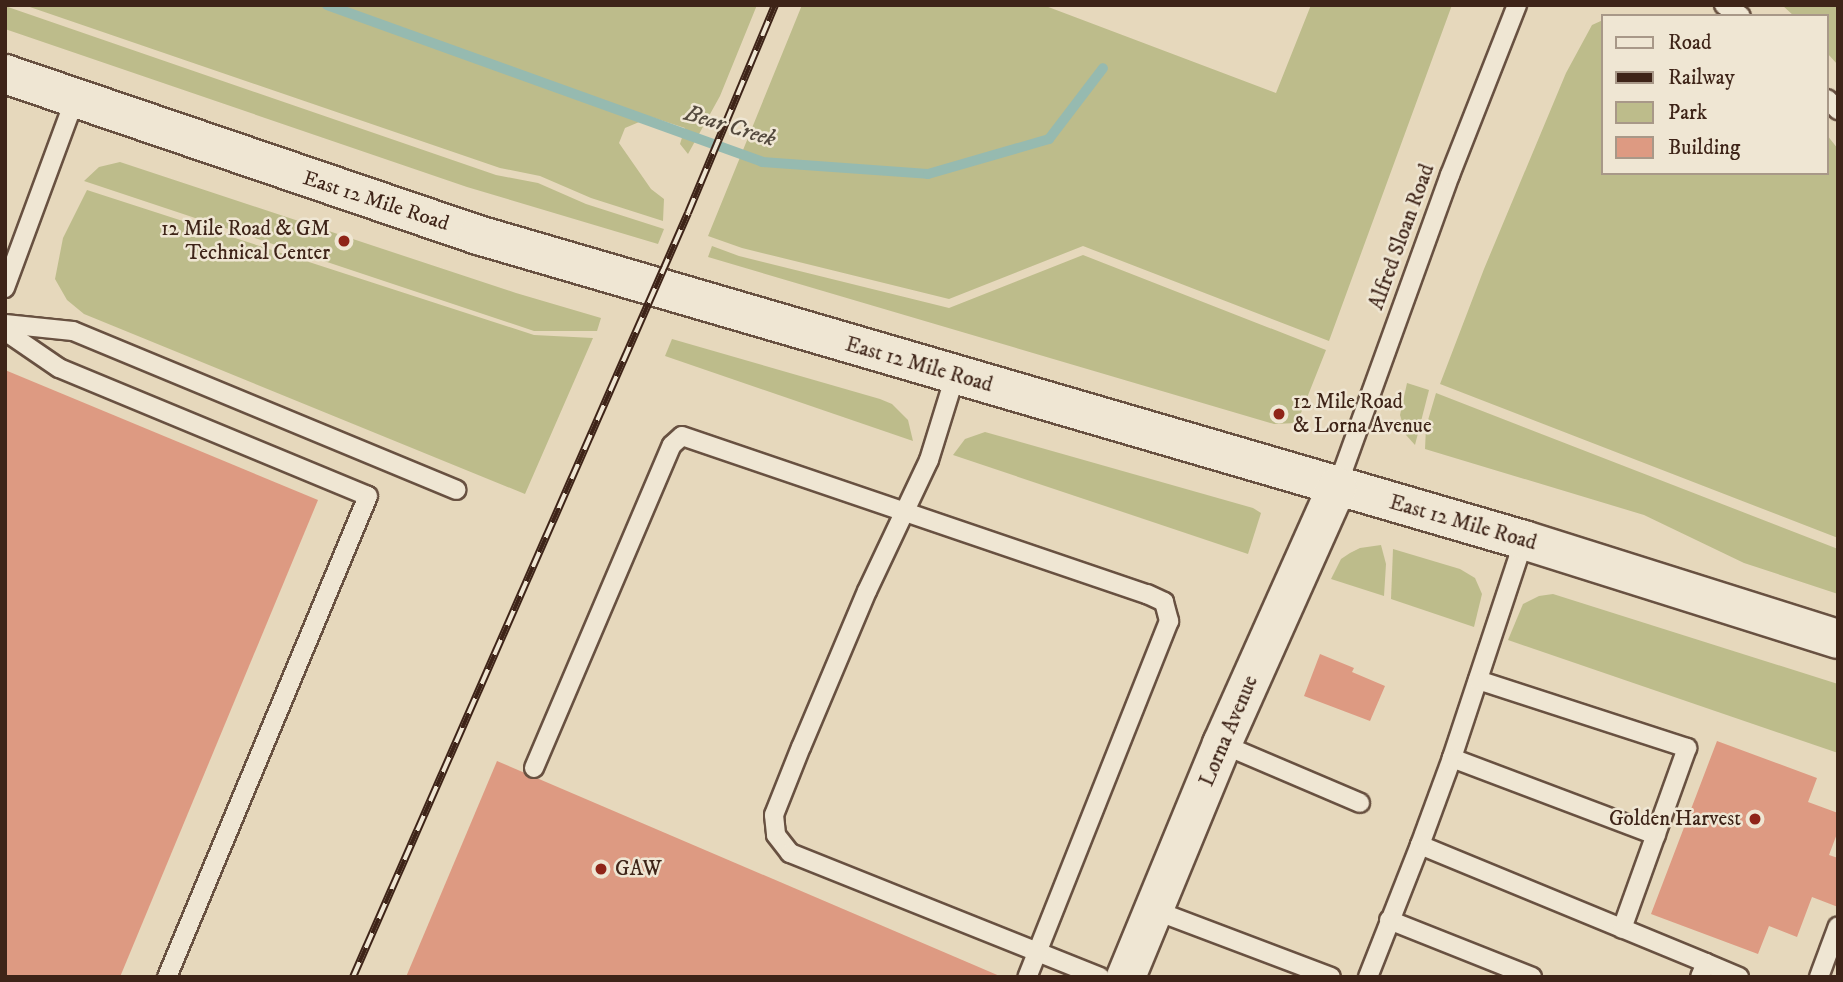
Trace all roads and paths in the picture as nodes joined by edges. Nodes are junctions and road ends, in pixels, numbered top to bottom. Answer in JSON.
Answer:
{"nodes":[{"id":1,"x":1517,"y":5,"type":"edge"},
{"id":2,"x":5,"y":74,"type":"edge"},
{"id":3,"x":75,"y":99,"type":"junction"},
{"id":4,"x":5,"y":288,"type":"edge"},
{"id":5,"x":5,"y":324,"type":"edge"},
{"id":6,"x":5,"y":331,"type":"edge"},
{"id":7,"x":956,"y":376,"type":"junction"},
{"id":8,"x":1337,"y":487,"type":"junction"},
{"id":9,"x":456,"y":490,"type":"dead end"},
{"id":10,"x":903,"y":511,"type":"junction"},
{"id":11,"x":1524,"y":540,"type":"junction"},
{"id":12,"x":1838,"y":639,"type":"edge"},
{"id":13,"x":1478,"y":680,"type":"junction"},
{"id":14,"x":1222,"y":744,"type":"junction"},
{"id":15,"x":1452,"y":758,"type":"junction"},
{"id":16,"x":534,"y":768,"type":"dead end"},
{"id":17,"x":1360,"y":803,"type":"dead end"},
{"id":18,"x":1656,"y":835,"type":"junction"},
{"id":19,"x":1420,"y":845,"type":"junction"},
{"id":20,"x":1154,"y":910,"type":"junction"},
{"id":21,"x":1389,"y":920,"type":"junction"},
{"id":22,"x":1838,"y":926,"type":"edge"},
{"id":23,"x":1622,"y":929,"type":"junction"},
{"id":24,"x":1036,"y":953,"type":"junction"},
{"id":25,"x":1703,"y":970,"type":"edge"},
{"id":26,"x":167,"y":977,"type":"edge"},
{"id":27,"x":1027,"y":977,"type":"edge"},
{"id":28,"x":1100,"y":977,"type":"edge"},
{"id":29,"x":1126,"y":977,"type":"edge"},
{"id":30,"x":1331,"y":977,"type":"edge"},
{"id":31,"x":1368,"y":977,"type":"edge"},
{"id":32,"x":1532,"y":977,"type":"edge"},
{"id":33,"x":1739,"y":977,"type":"edge"},
{"id":34,"x":1819,"y":977,"type":"edge"}],
"edges":[{"from":1,"to":8,"type":"lane","name":"Alfred Sloan Road"},
{"from":2,"to":3,"type":"main road","name":"East 12 Mile Road"},
{"from":3,"to":4,"type":"lane"},
{"from":3,"to":7,"type":"main road","name":"East 12 Mile Road"},
{"from":5,"to":9,"type":"lane"},
{"from":6,"to":26,"type":"lane"},
{"from":7,"to":8,"type":"main road","name":"East 12 Mile Road"},
{"from":7,"to":10,"type":"lane"},
{"from":8,"to":11,"type":"main road","name":"East 12 Mile Road"},
{"from":8,"to":14,"type":"main road","name":"Lorna Avenue"},
{"from":10,"to":16,"type":"lane"},
{"from":10,"to":24,"type":"lane"},
{"from":10,"to":24,"type":"lane"},
{"from":11,"to":12,"type":"main road","name":"East 12 Mile Road"},
{"from":11,"to":13,"type":"lane"},
{"from":13,"to":15,"type":"lane"},
{"from":13,"to":18,"type":"lane"},
{"from":14,"to":17,"type":"lane"},
{"from":14,"to":20,"type":"main road","name":"Lorna Avenue"},
{"from":15,"to":18,"type":"lane"},
{"from":15,"to":19,"type":"lane"},
{"from":18,"to":23,"type":"lane"},
{"from":19,"to":21,"type":"lane"},
{"from":19,"to":23,"type":"lane"},
{"from":20,"to":29,"type":"main road","name":"Lorna Avenue"},
{"from":20,"to":30,"type":"lane"},
{"from":21,"to":31,"type":"lane"},
{"from":21,"to":32,"type":"lane"},
{"from":22,"to":34,"type":"lane"},
{"from":23,"to":25,"type":"lane"},
{"from":24,"to":27,"type":"lane"},
{"from":24,"to":28,"type":"lane"},
{"from":25,"to":33,"type":"lane"}]}
